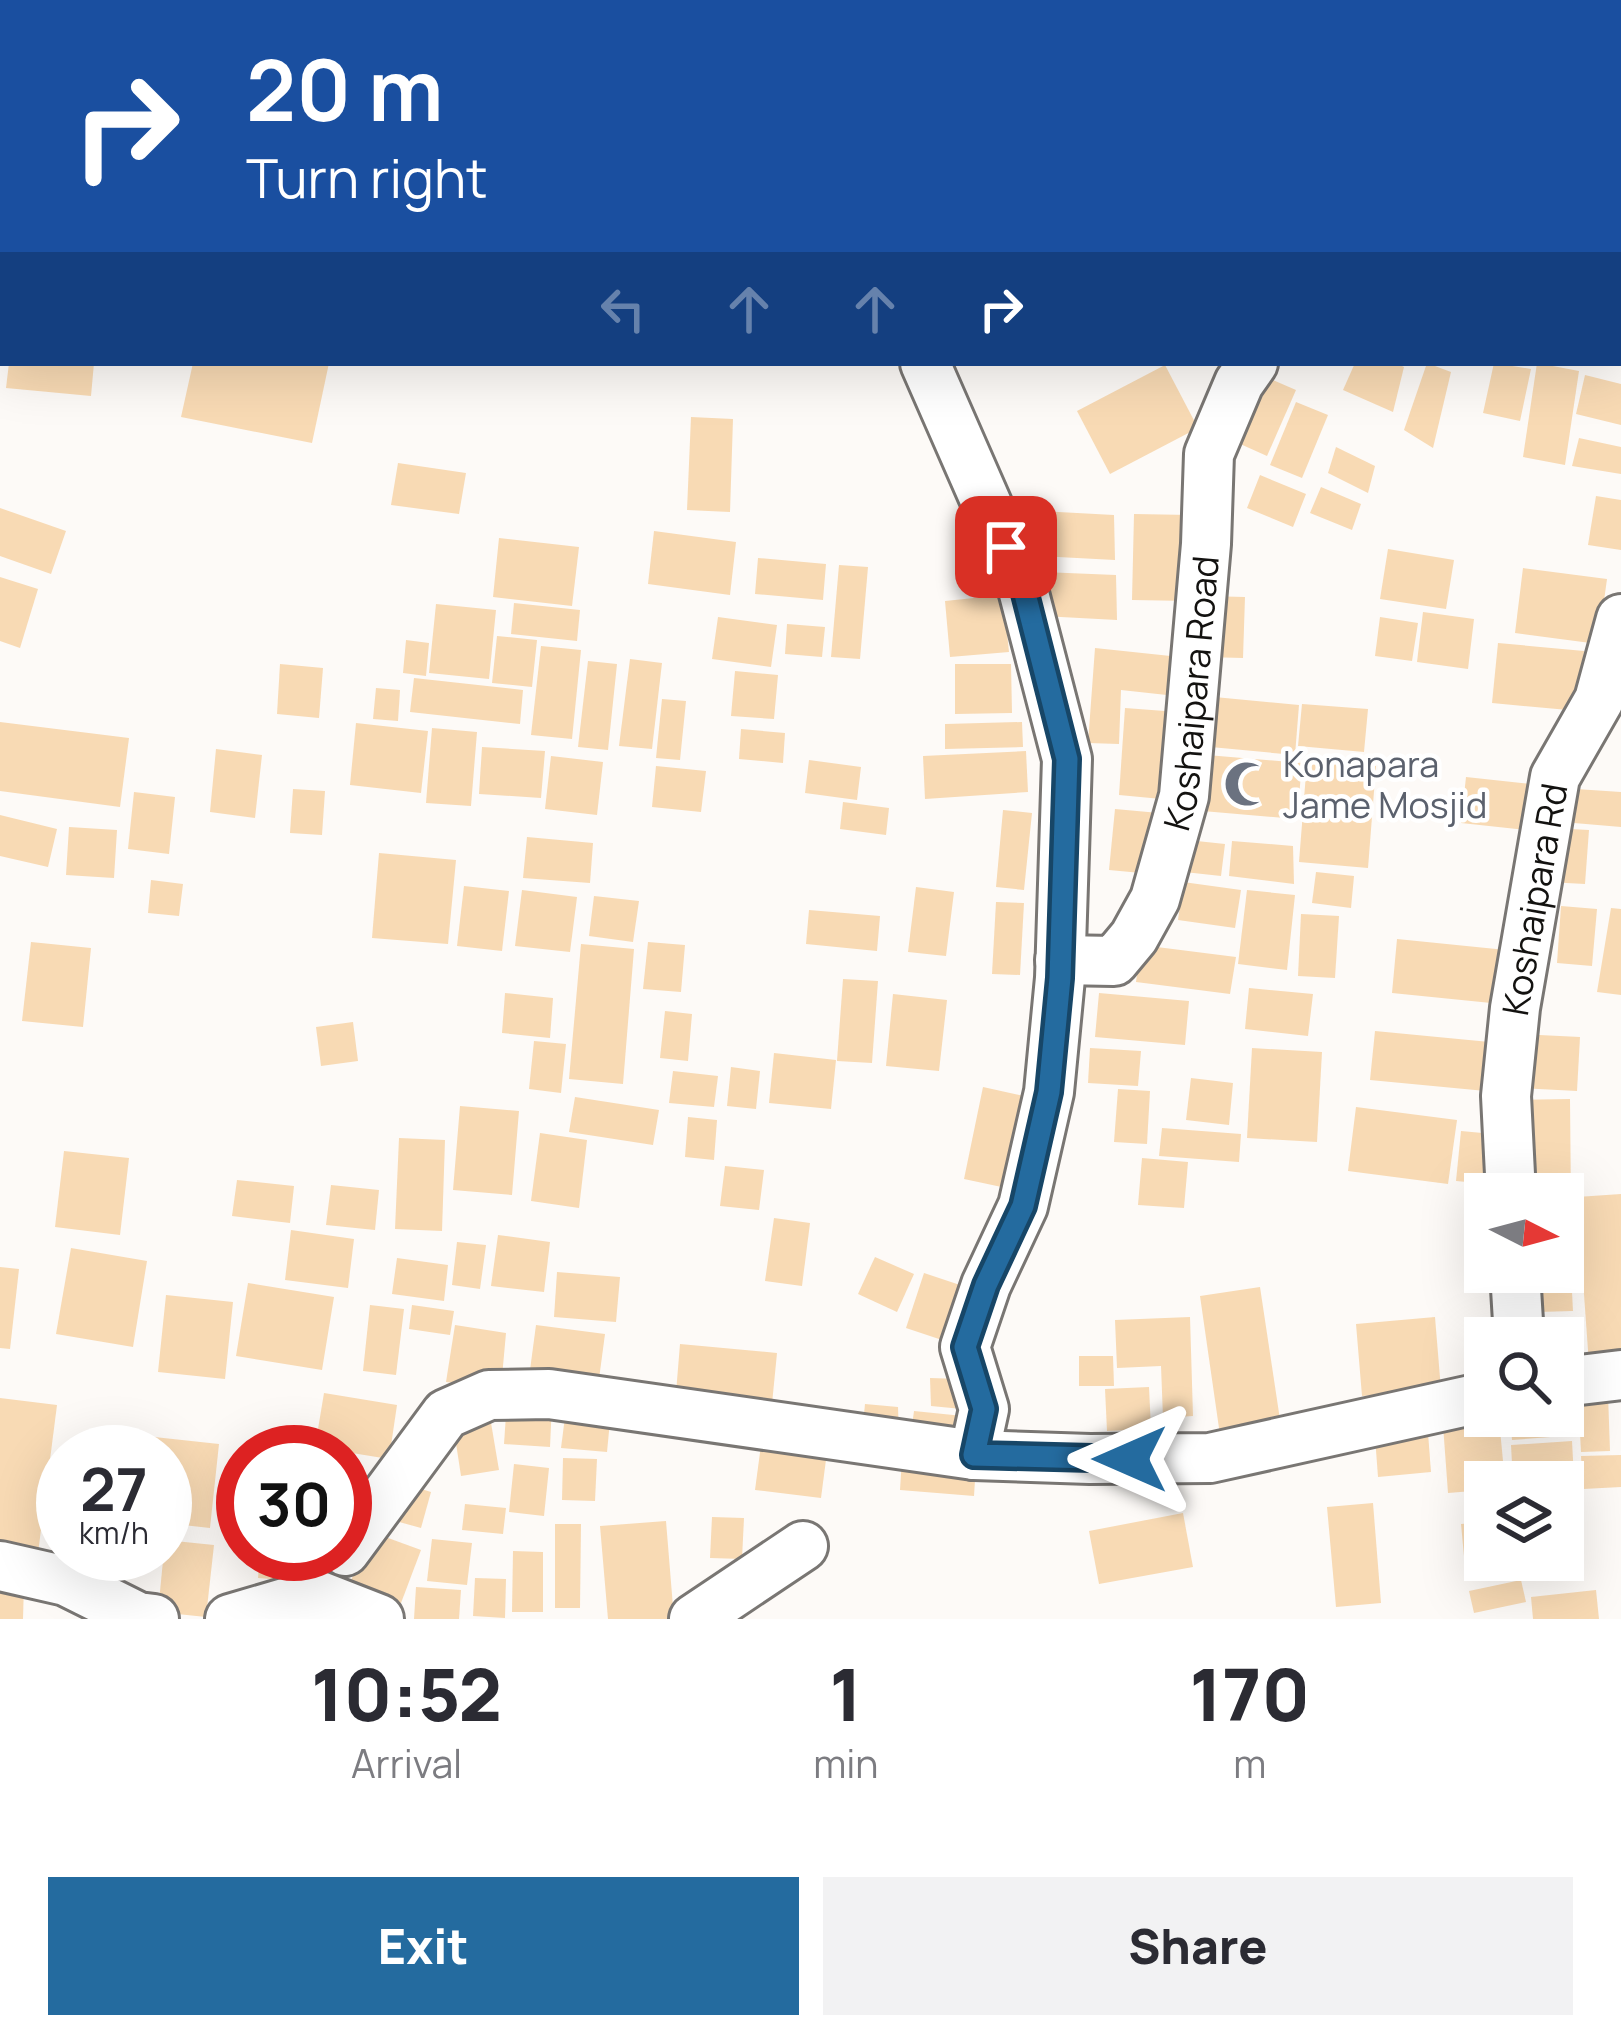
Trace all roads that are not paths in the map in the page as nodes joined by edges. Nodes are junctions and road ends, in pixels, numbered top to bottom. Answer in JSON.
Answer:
{"nodes":[{"id":1,"x":926,"y":366,"type":"edge"},
{"id":2,"x":1251,"y":366,"type":"edge"},
{"id":3,"x":1621,"y":619,"type":"edge"},
{"id":4,"x":1060,"y":960,"type":"junction"},
{"id":5,"x":1510,"y":1173,"type":"edge"},
{"id":6,"x":1621,"y":1375,"type":"edge"},
{"id":7,"x":1584,"y":1379,"type":"edge"},
{"id":8,"x":1464,"y":1402,"type":"edge"},
{"id":9,"x":974,"y":1455,"type":"junction"},
{"id":10,"x":372,"y":1514,"type":"edge"},
{"id":11,"x":803,"y":1546,"type":"dead end"},
{"id":12,"x":0,"y":1566,"type":"edge"},
{"id":13,"x":324,"y":1581,"type":"edge"},
{"id":14,"x":315,"y":1594,"type":"junction"},
{"id":15,"x":154,"y":1619,"type":"edge"},
{"id":16,"x":230,"y":1619,"type":"edge"},
{"id":17,"x":379,"y":1619,"type":"edge"},
{"id":18,"x":694,"y":1619,"type":"edge"}],
"edges":[{"from":1,"to":4,"type":"street"},
{"from":2,"to":4,"type":"street","name":"Koshaipara Road"},
{"from":3,"to":5,"type":"street","name":"Koshaipara Rd"},
{"from":4,"to":9,"type":"street"},
{"from":6,"to":7,"type":"street"},
{"from":8,"to":9,"type":"street"},
{"from":9,"to":10,"type":"street"},
{"from":11,"to":18,"type":"street"},
{"from":12,"to":15,"type":"street"},
{"from":13,"to":14,"type":"street"},
{"from":14,"to":16,"type":"street"},
{"from":14,"to":17,"type":"street"}]}
